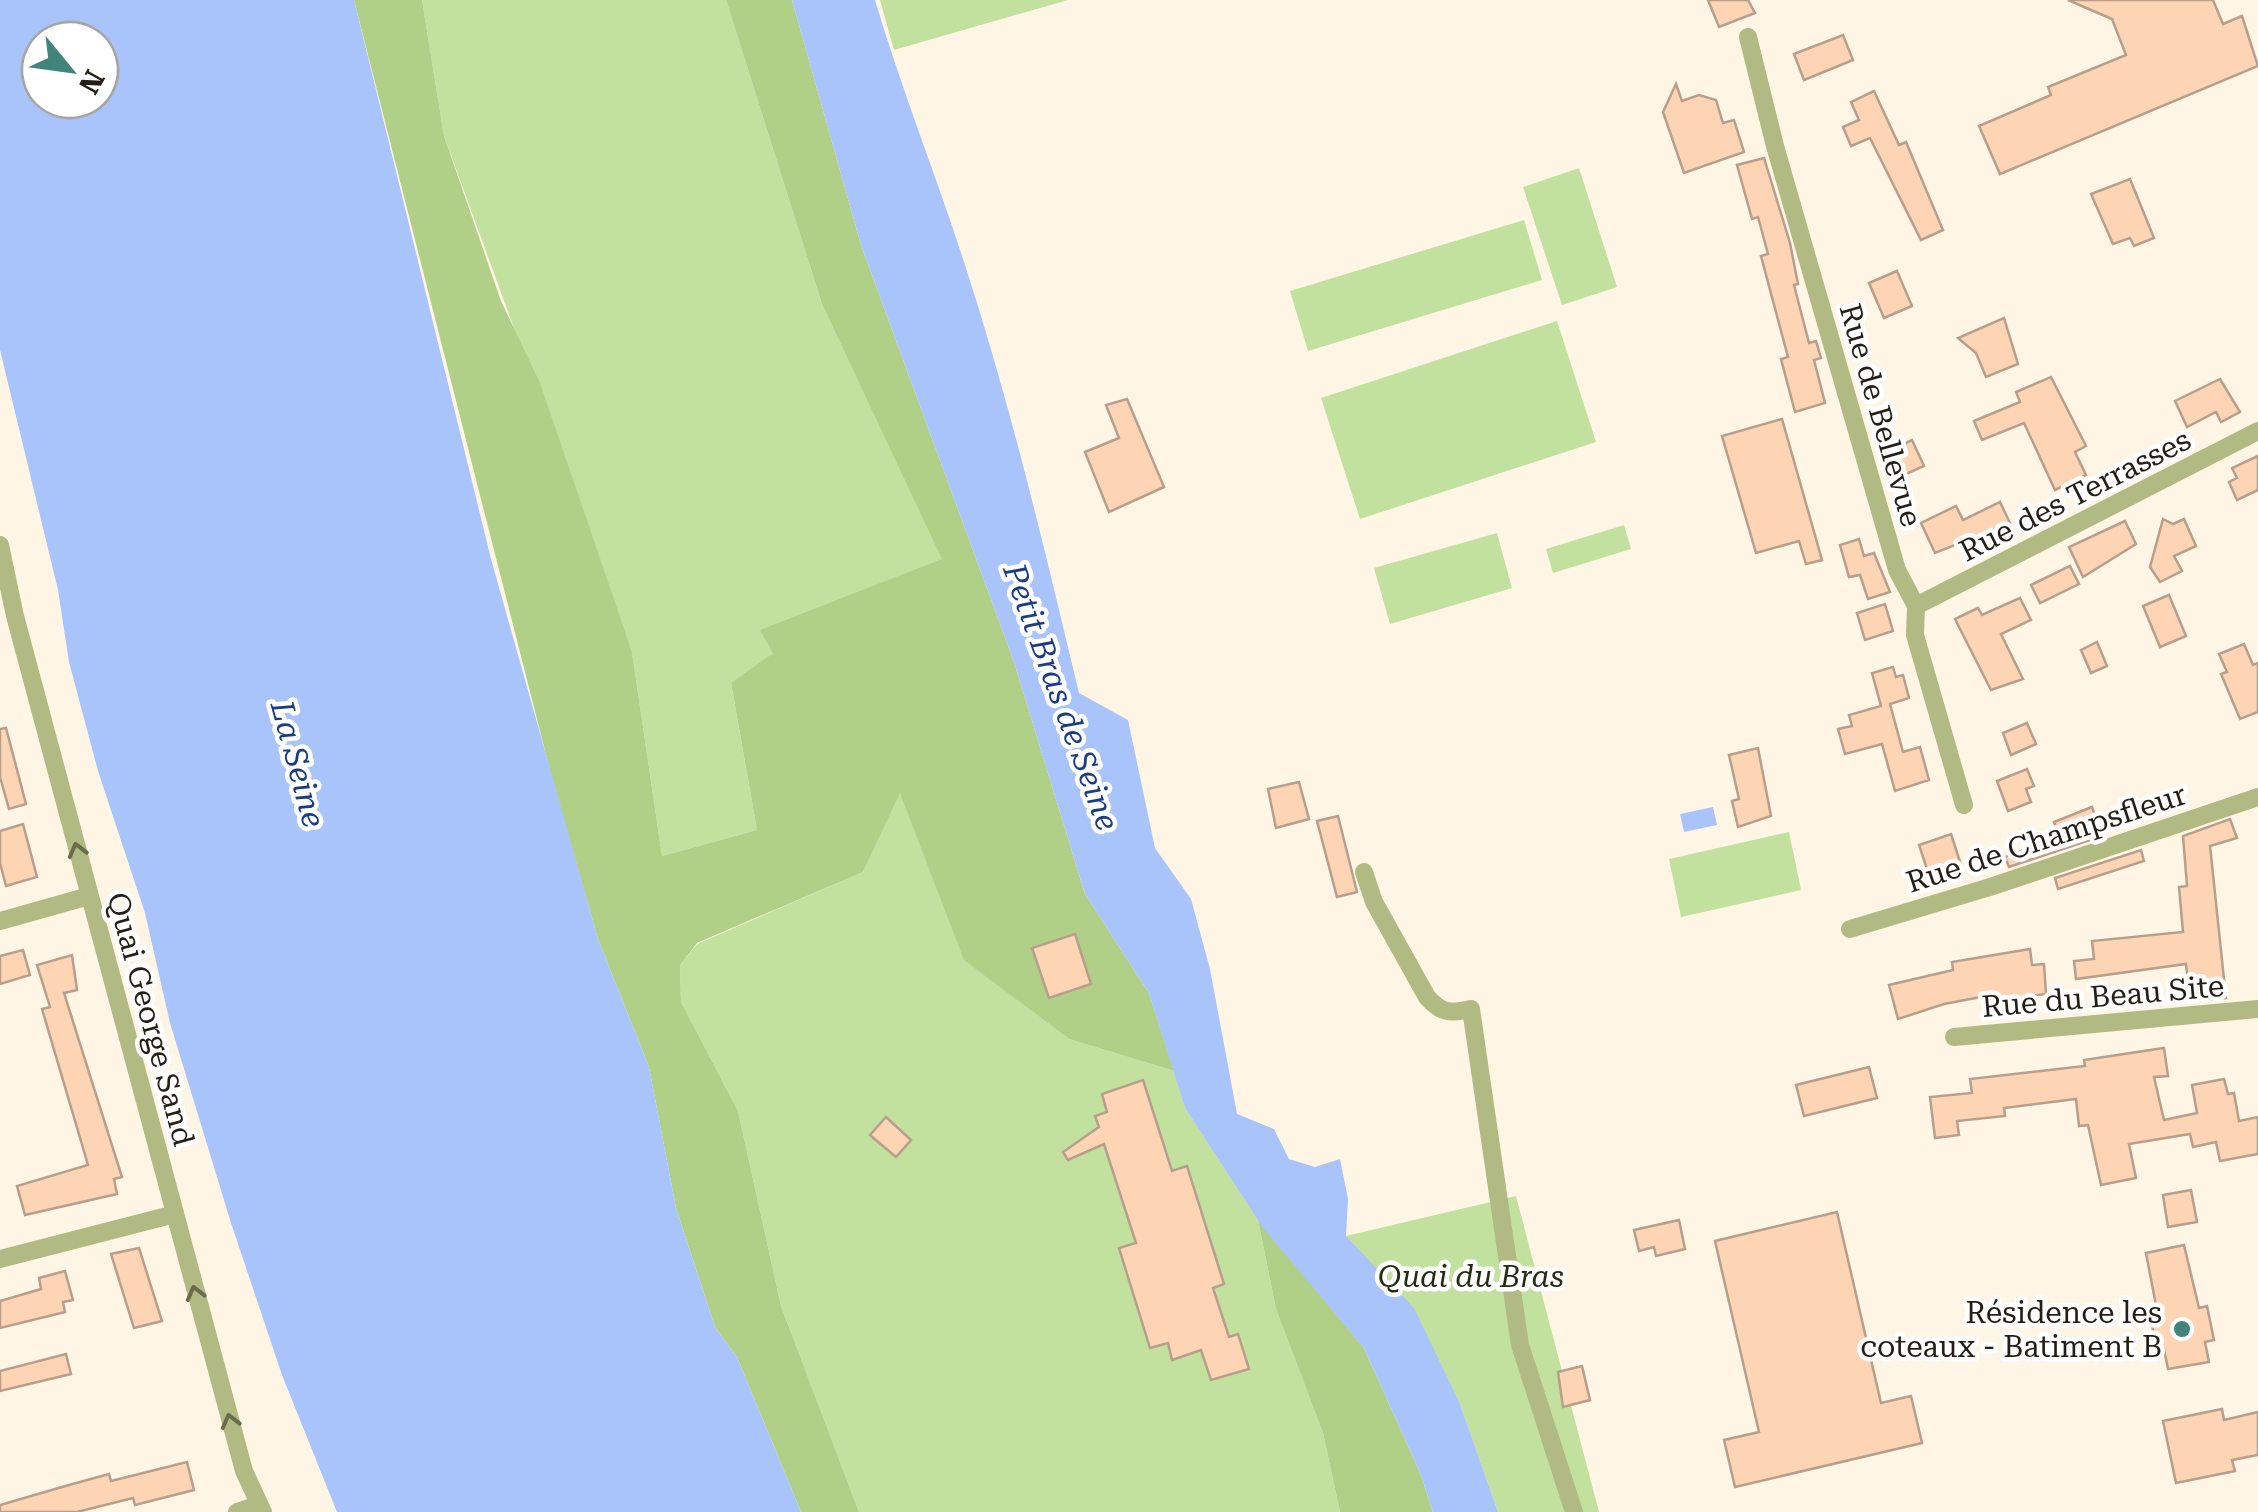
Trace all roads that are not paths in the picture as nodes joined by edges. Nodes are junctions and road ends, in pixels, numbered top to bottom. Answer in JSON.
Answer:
{"nodes":[{"id":1,"x":1748,"y":36,"type":"dead end"},
{"id":2,"x":2258,"y":431,"type":"edge"},
{"id":3,"x":0,"y":545,"type":"edge"},
{"id":4,"x":1916,"y":606,"type":"junction"},
{"id":5,"x":7,"y":618,"type":"edge"},
{"id":6,"x":2258,"y":797,"type":"edge"},
{"id":7,"x":1964,"y":805,"type":"dead end"},
{"id":8,"x":1364,"y":872,"type":"dead end"},
{"id":9,"x":89,"y":896,"type":"junction"},
{"id":10,"x":0,"y":921,"type":"edge"},
{"id":11,"x":1850,"y":929,"type":"dead end"},
{"id":12,"x":2258,"y":1009,"type":"edge"},
{"id":13,"x":1954,"y":1037,"type":"dead end"},
{"id":14,"x":174,"y":1214,"type":"junction"},
{"id":15,"x":0,"y":1259,"type":"edge"},
{"id":16,"x":261,"y":1508,"type":"edge"},
{"id":17,"x":237,"y":1512,"type":"edge"},
{"id":18,"x":1574,"y":1512,"type":"edge"}],
"edges":[{"from":1,"to":4,"type":"street","name":"Rue de Bellevue"},
{"from":2,"to":4,"type":"street","name":"Rue des Terrasses"},
{"from":3,"to":5,"type":"street","name":"Quai George Sand"},
{"from":4,"to":7,"type":"street","name":"Rue de Bellevue"},
{"from":9,"to":5,"type":"street","name":"Quai George Sand","one_way":true},
{"from":6,"to":11,"type":"street","name":"Rue de Champsfleur"},
{"from":8,"to":18,"type":"street"},
{"from":9,"to":10,"type":"street"},
{"from":9,"to":14,"type":"street","name":"Quai George Sand"},
{"from":12,"to":13,"type":"street","name":"Rue du Beau Site"},
{"from":14,"to":15,"type":"street"},
{"from":16,"to":14,"type":"street","name":"Quai George Sand","one_way":true},
{"from":16,"to":17,"type":"street"}]}
